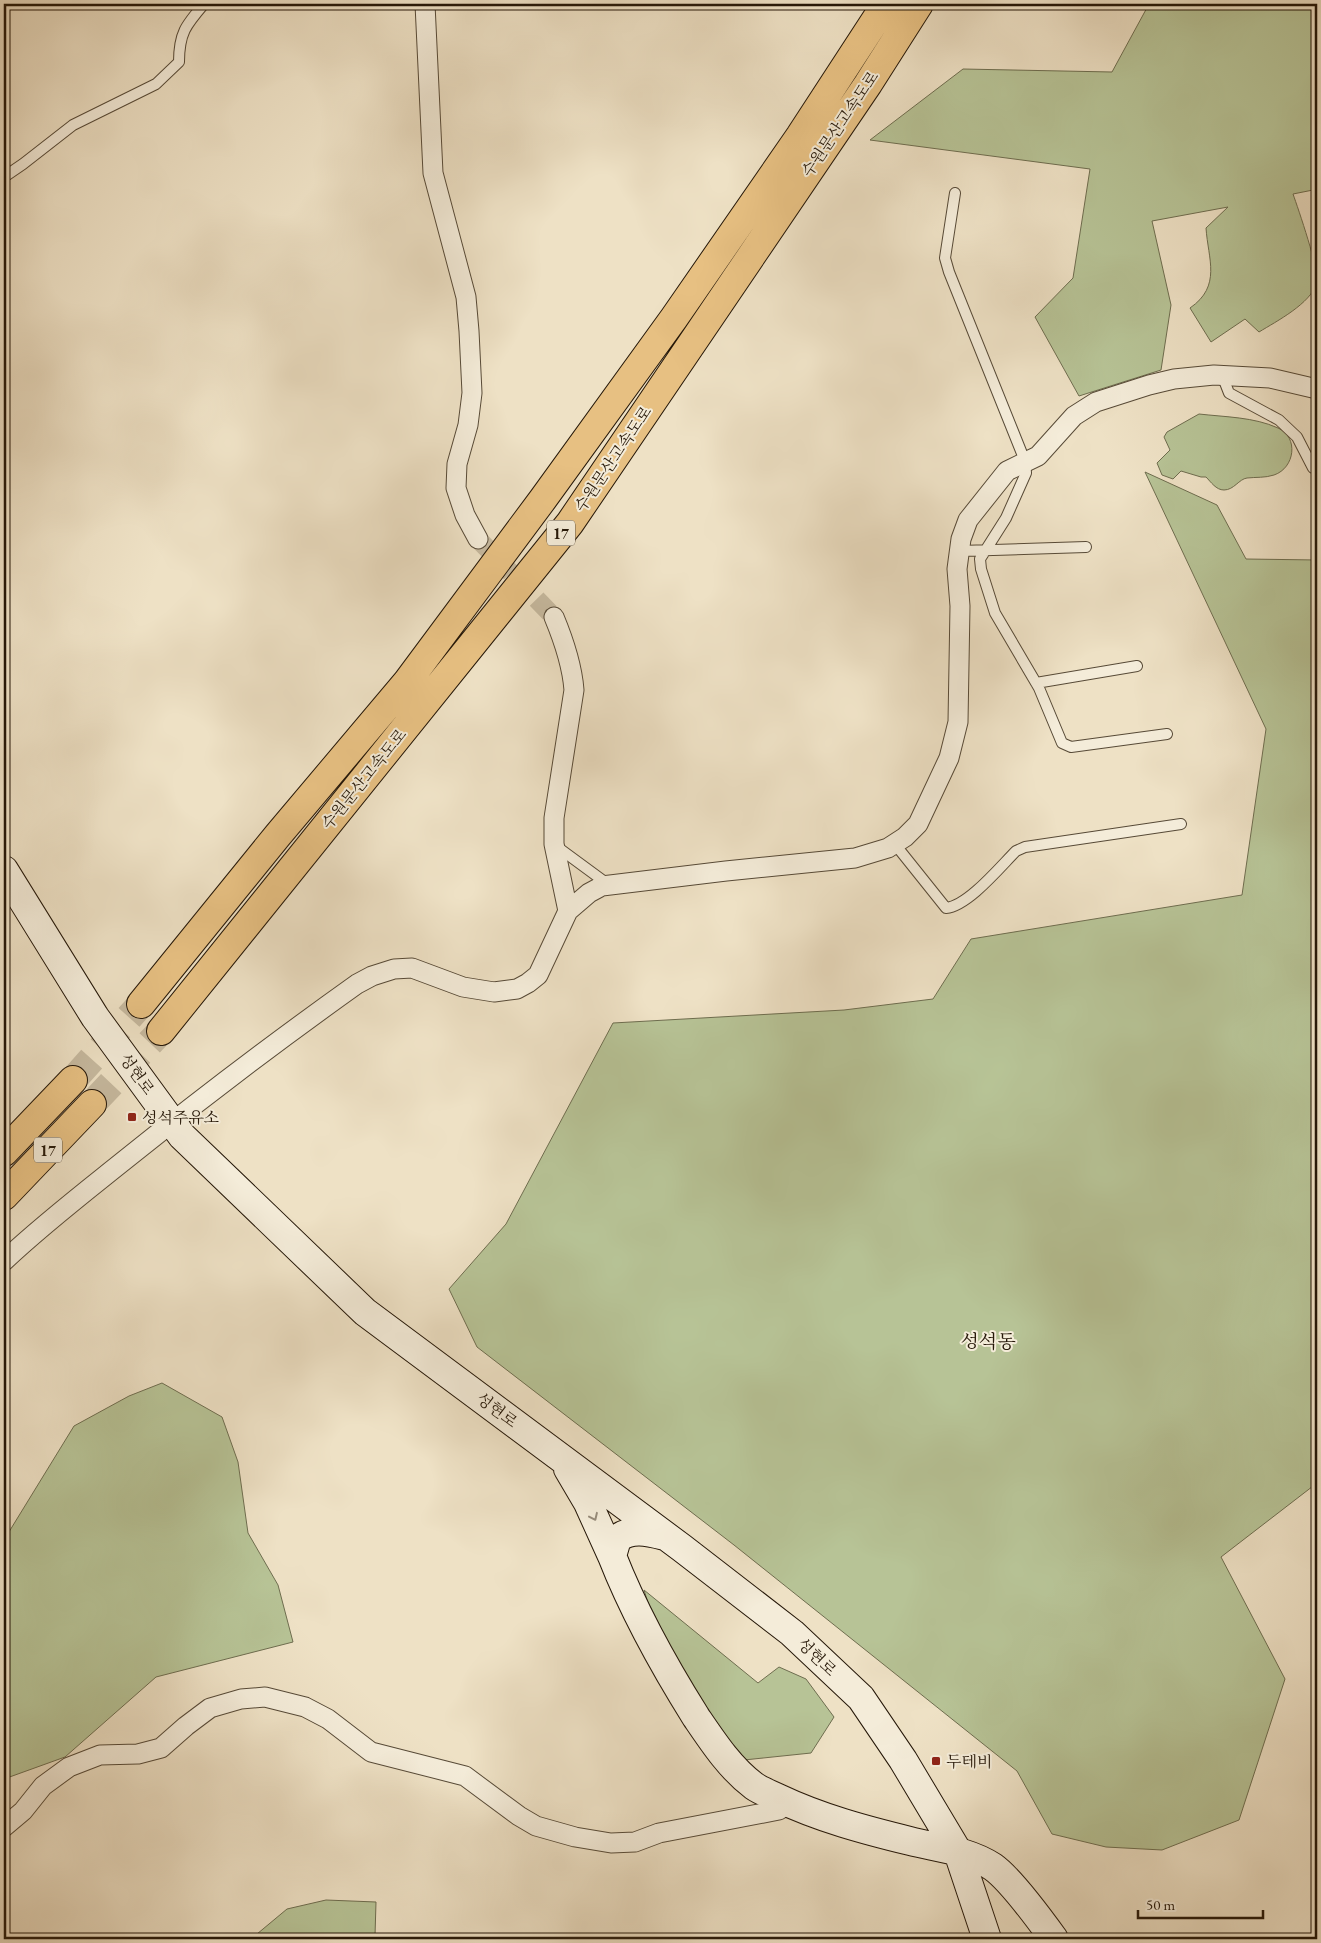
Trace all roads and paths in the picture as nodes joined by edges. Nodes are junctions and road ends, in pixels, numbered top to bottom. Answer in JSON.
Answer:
{"nodes":[{"id":1,"x":204,"y":4,"type":"edge"},
{"id":2,"x":425,"y":4,"type":"edge"},
{"id":3,"x":886,"y":4,"type":"edge"},
{"id":4,"x":919,"y":4,"type":"edge"},
{"id":5,"x":4,"y":177,"type":"edge"},
{"id":6,"x":955,"y":193,"type":"dead end"},
{"id":7,"x":1222,"y":375,"type":"junction"},
{"id":8,"x":1317,"y":389,"type":"edge"},
{"id":9,"x":1025,"y":461,"type":"junction"},
{"id":10,"x":1313,"y":468,"type":"dead end"},
{"id":11,"x":478,"y":539,"type":"tunnel mouth"},
{"id":12,"x":1086,"y":547,"type":"dead end"},
{"id":13,"x":986,"y":550,"type":"junction"},
{"id":14,"x":960,"y":551,"type":"junction"},
{"id":15,"x":554,"y":617,"type":"tunnel mouth"},
{"id":16,"x":1137,"y":666,"type":"dead end"},
{"id":17,"x":1036,"y":683,"type":"junction"},
{"id":18,"x":1167,"y":734,"type":"dead end"},
{"id":19,"x":1181,"y":824,"type":"dead end"},
{"id":20,"x":894,"y":843,"type":"junction"},
{"id":21,"x":554,"y":844,"type":"junction"},
{"id":22,"x":4,"y":870,"type":"edge"},
{"id":23,"x":609,"y":885,"type":"junction"},
{"id":24,"x":568,"y":911,"type":"junction"},
{"id":25,"x":141,"y":1004,"type":"tunnel mouth"},
{"id":26,"x":161,"y":1031,"type":"tunnel mouth"},
{"id":27,"x":73,"y":1080,"type":"tunnel mouth"},
{"id":28,"x":92,"y":1104,"type":"tunnel mouth"},
{"id":29,"x":171,"y":1122,"type":"junction"},
{"id":30,"x":4,"y":1152,"type":"edge"},
{"id":31,"x":4,"y":1196,"type":"edge"},
{"id":32,"x":4,"y":1260,"type":"edge"},
{"id":33,"x":562,"y":1459,"type":"junction"},
{"id":34,"x":666,"y":1536,"type":"junction"},
{"id":35,"x":612,"y":1556,"type":"junction"},
{"id":36,"x":789,"y":1803,"type":"junction"},
{"id":37,"x":4,"y":1827,"type":"edge"},
{"id":38,"x":958,"y":1852,"type":"junction"},
{"id":39,"x":987,"y":1939,"type":"edge"},
{"id":40,"x":1054,"y":1939,"type":"edge"}],
"edges":[{"from":1,"to":5,"type":"lane"},
{"from":2,"to":11,"type":"street"},
{"from":3,"to":25,"type":"highway","name":"수원문산고속도로","number":"17"},
{"from":4,"to":26,"type":"highway","name":"수원문산고속도로","number":"17"},
{"from":6,"to":9,"type":"lane"},
{"from":7,"to":8,"type":"street"},
{"from":7,"to":9,"type":"street"},
{"from":7,"to":10,"type":"lane"},
{"from":9,"to":13,"type":"lane"},
{"from":9,"to":14,"type":"street"},
{"from":12,"to":13,"type":"lane"},
{"from":13,"to":14,"type":"lane"},
{"from":13,"to":17,"type":"lane"},
{"from":14,"to":20,"type":"street"},
{"from":15,"to":21,"type":"street"},
{"from":16,"to":17,"type":"lane"},
{"from":17,"to":18,"type":"lane"},
{"from":19,"to":20,"type":"lane"},
{"from":20,"to":23,"type":"street"},
{"from":21,"to":23,"type":"lane"},
{"from":21,"to":24,"type":"street"},
{"from":22,"to":29,"type":"main road","name":"성현로"},
{"from":23,"to":24,"type":"street"},
{"from":24,"to":29,"type":"street"},
{"from":27,"to":30,"type":"highway","number":"17"},
{"from":28,"to":31,"type":"highway","number":"17"},
{"from":29,"to":32,"type":"street"},
{"from":29,"to":33,"type":"main road","name":"성현로"},
{"from":33,"to":34,"type":"main road","name":"성현로"},
{"from":33,"to":35,"type":"main road","one_way":true},
{"from":34,"to":35,"type":"main road"},
{"from":34,"to":38,"type":"main road","name":"성현로"},
{"from":35,"to":36,"type":"main road"},
{"from":36,"to":37,"type":"street"},
{"from":36,"to":38,"type":"main road"},
{"from":38,"to":39,"type":"main road","name":"성현로"},
{"from":38,"to":40,"type":"main road"}]}
